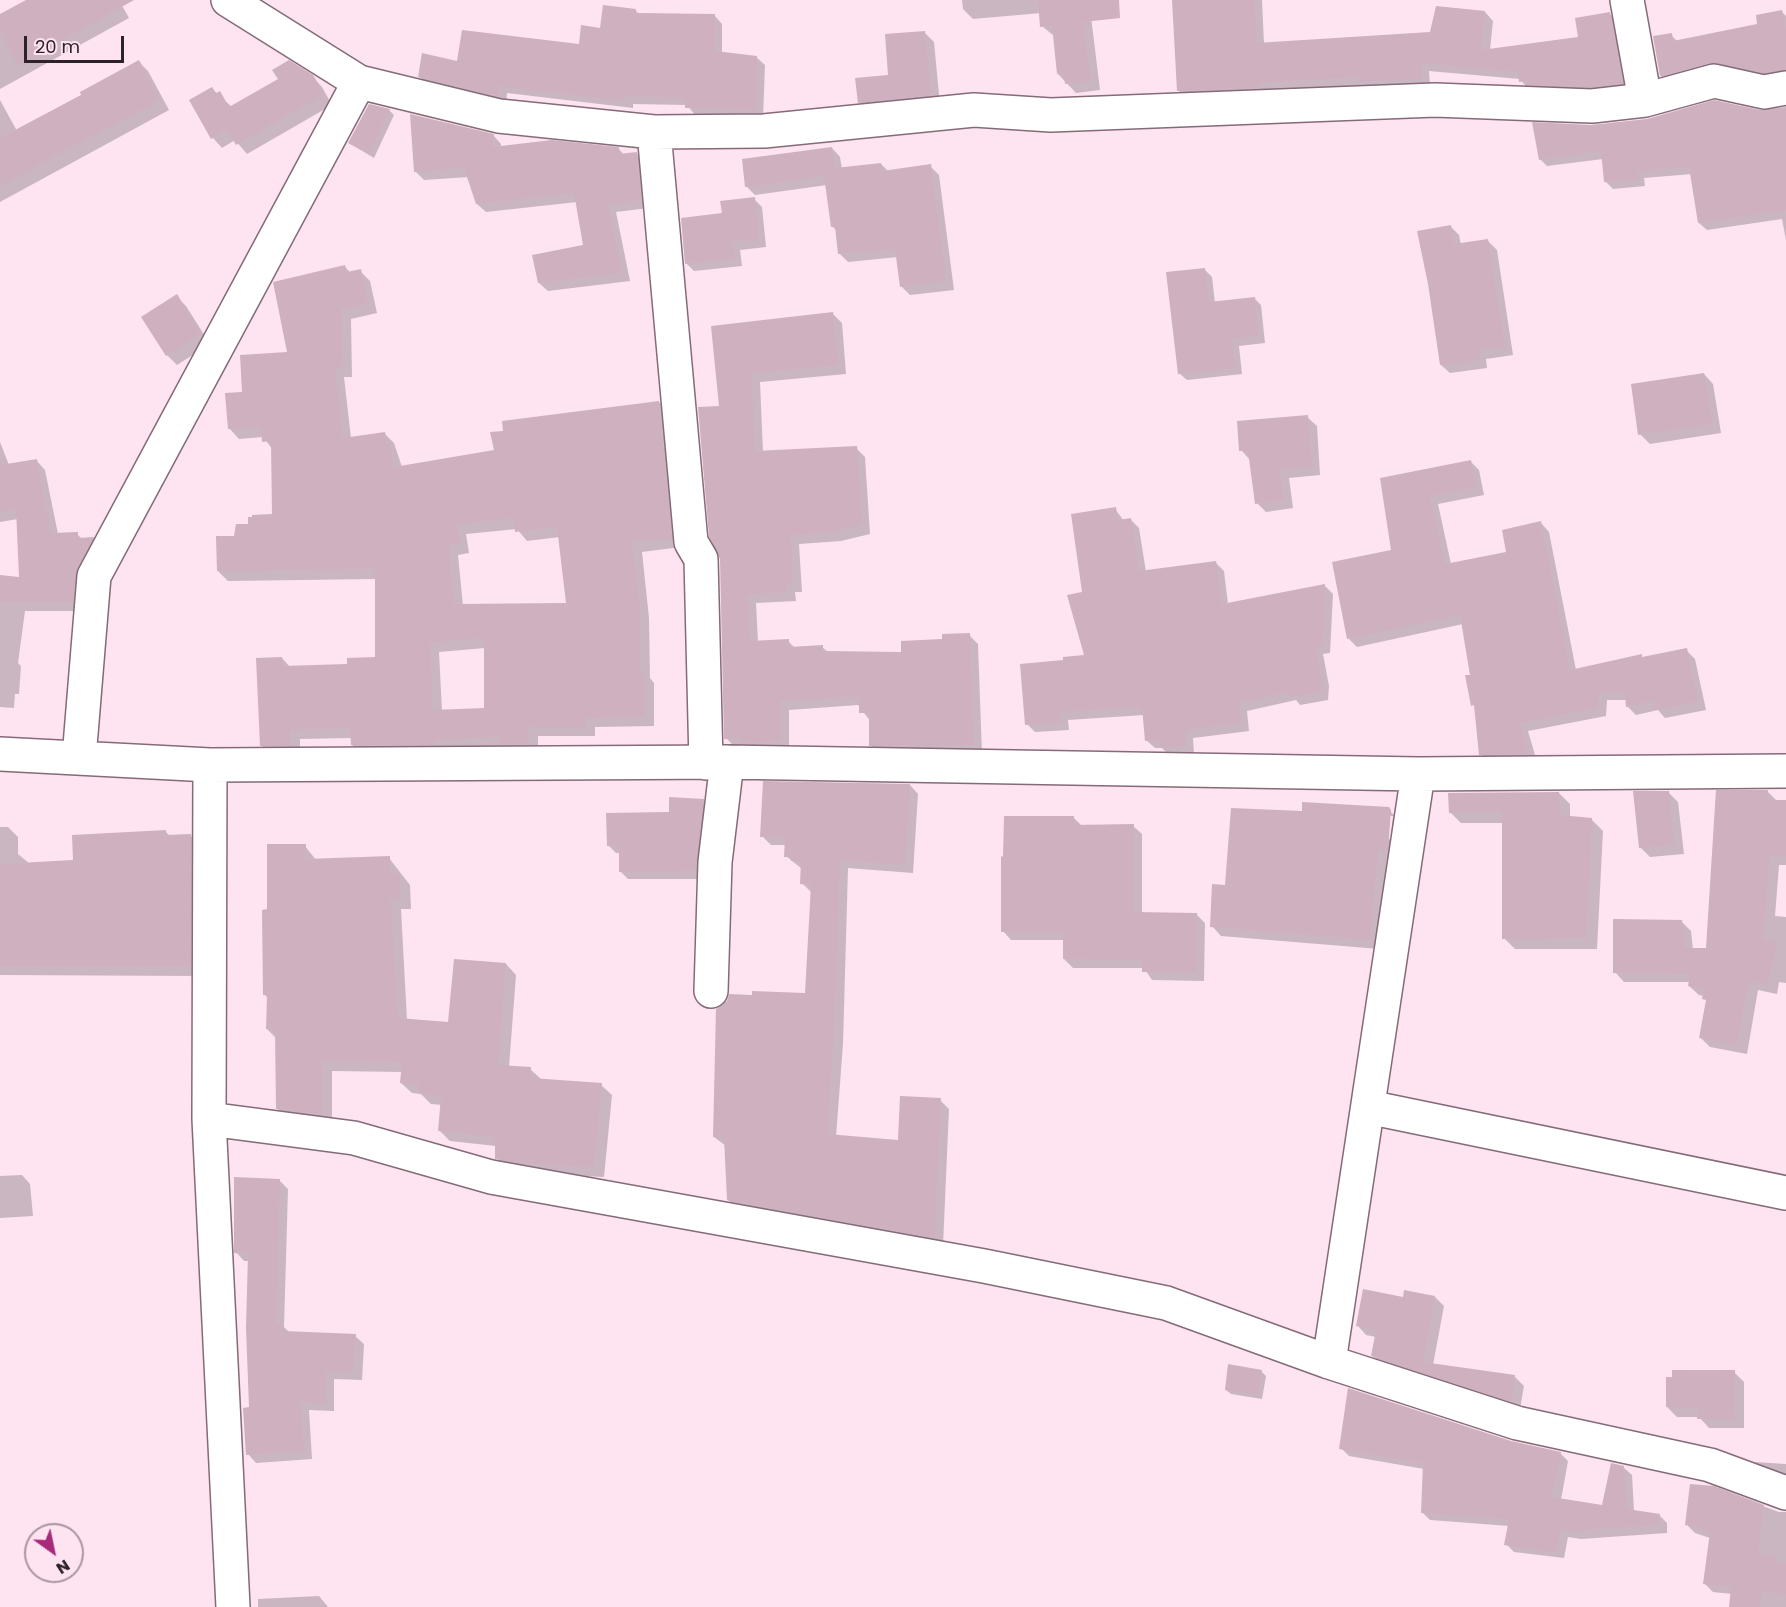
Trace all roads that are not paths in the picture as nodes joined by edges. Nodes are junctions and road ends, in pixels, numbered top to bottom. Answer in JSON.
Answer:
{"nodes":[{"id":1,"x":228,"y":0,"type":"edge"},
{"id":2,"x":1627,"y":0,"type":"edge"},
{"id":3,"x":359,"y":82,"type":"junction"},
{"id":4,"x":1786,"y":88,"type":"edge"},
{"id":5,"x":1645,"y":100,"type":"junction"},
{"id":6,"x":654,"y":132,"type":"junction"},
{"id":7,"x":0,"y":754,"type":"edge"},
{"id":8,"x":79,"y":758,"type":"junction"},
{"id":9,"x":717,"y":763,"type":"junction"},
{"id":10,"x":210,"y":765,"type":"junction"},
{"id":11,"x":1786,"y":771,"type":"edge"},
{"id":12,"x":1418,"y":774,"type":"junction"},
{"id":13,"x":711,"y":991,"type":"dead end"},
{"id":14,"x":1368,"y":1107,"type":"junction"},
{"id":15,"x":209,"y":1119,"type":"junction"},
{"id":16,"x":1786,"y":1192,"type":"edge"},
{"id":17,"x":1329,"y":1362,"type":"junction"},
{"id":18,"x":1786,"y":1493,"type":"edge"},
{"id":19,"x":233,"y":1607,"type":"edge"}],
"edges":[{"from":1,"to":3,"type":"street"},
{"from":2,"to":5,"type":"street"},
{"from":3,"to":6,"type":"street"},
{"from":3,"to":8,"type":"street"},
{"from":4,"to":5,"type":"street"},
{"from":5,"to":6,"type":"street"},
{"from":6,"to":9,"type":"street"},
{"from":7,"to":8,"type":"street"},
{"from":8,"to":10,"type":"street"},
{"from":9,"to":10,"type":"street"},
{"from":9,"to":12,"type":"street"},
{"from":9,"to":13,"type":"street"},
{"from":10,"to":15,"type":"street"},
{"from":11,"to":12,"type":"street"},
{"from":12,"to":14,"type":"street"},
{"from":14,"to":16,"type":"street"},
{"from":14,"to":17,"type":"street"},
{"from":15,"to":17,"type":"street"},
{"from":15,"to":19,"type":"street"},
{"from":17,"to":18,"type":"street"}]}
